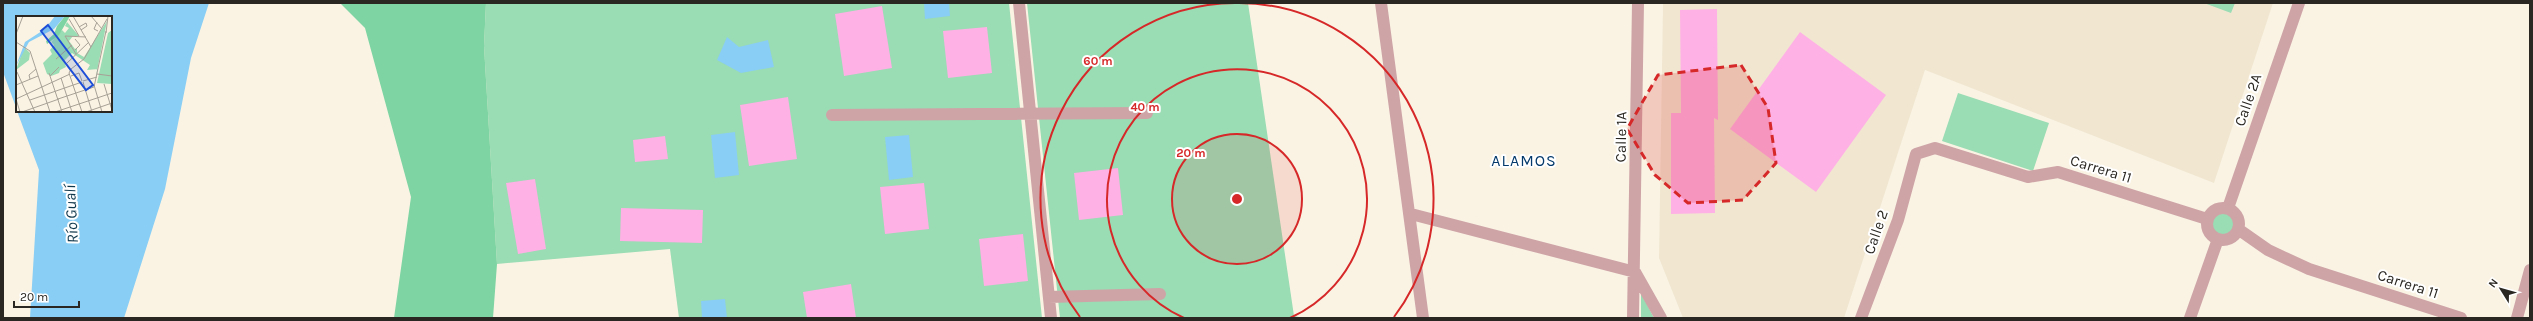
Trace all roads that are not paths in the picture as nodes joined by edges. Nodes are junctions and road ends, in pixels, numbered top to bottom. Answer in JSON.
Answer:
{"nodes":[{"id":1,"x":1019,"y":3,"type":"edge"},
{"id":2,"x":1381,"y":3,"type":"edge"},
{"id":3,"x":1638,"y":3,"type":"edge"},
{"id":4,"x":2299,"y":3,"type":"edge"},
{"id":5,"x":1147,"y":113,"type":"dead end"},
{"id":6,"x":1030,"y":114,"type":"junction"},
{"id":7,"x":832,"y":115,"type":"dead end"},
{"id":8,"x":1916,"y":154,"type":"joint"},
{"id":9,"x":2228,"y":208,"type":"junction"},
{"id":10,"x":1411,"y":214,"type":"junction"},
{"id":11,"x":2207,"y":219,"type":"junction"},
{"id":12,"x":2238,"y":229,"type":"junction"},
{"id":13,"x":2218,"y":239,"type":"junction"},
{"id":14,"x":2530,"y":270,"type":"edge"},
{"id":15,"x":1636,"y":272,"type":"junction"},
{"id":16,"x":1160,"y":294,"type":"dead end"},
{"id":17,"x":1049,"y":298,"type":"junction"},
{"id":18,"x":1051,"y":318,"type":"edge"},
{"id":19,"x":1423,"y":318,"type":"edge"},
{"id":20,"x":1633,"y":318,"type":"edge"},
{"id":21,"x":1661,"y":318,"type":"edge"},
{"id":22,"x":1861,"y":318,"type":"edge"},
{"id":23,"x":2190,"y":318,"type":"edge"},
{"id":24,"x":2461,"y":318,"type":"edge"},
{"id":25,"x":2517,"y":318,"type":"edge"}],
"edges":[{"from":1,"to":6,"type":"street"},
{"from":2,"to":10,"type":"street"},
{"from":3,"to":15,"type":"street","name":"Calle 1A"},
{"from":4,"to":9,"type":"street","name":"Calle 2A"},
{"from":5,"to":6,"type":"street"},
{"from":6,"to":7,"type":"street"},
{"from":6,"to":17,"type":"street"},
{"from":8,"to":11,"type":"street","name":"Carrera 11"},
{"from":8,"to":22,"type":"street","name":"Calle 2"},
{"from":9,"to":11,"type":"street"},
{"from":9,"to":12,"type":"street"},
{"from":10,"to":15,"type":"street"},
{"from":10,"to":19,"type":"street"},
{"from":11,"to":13,"type":"street"},
{"from":12,"to":13,"type":"street"},
{"from":12,"to":24,"type":"street","name":"Carrera 11"},
{"from":13,"to":23,"type":"street"},
{"from":14,"to":25,"type":"street"},
{"from":15,"to":20,"type":"street","name":"Calle 1A"},
{"from":15,"to":21,"type":"street"},
{"from":16,"to":17,"type":"street"},
{"from":17,"to":18,"type":"street"}]}
